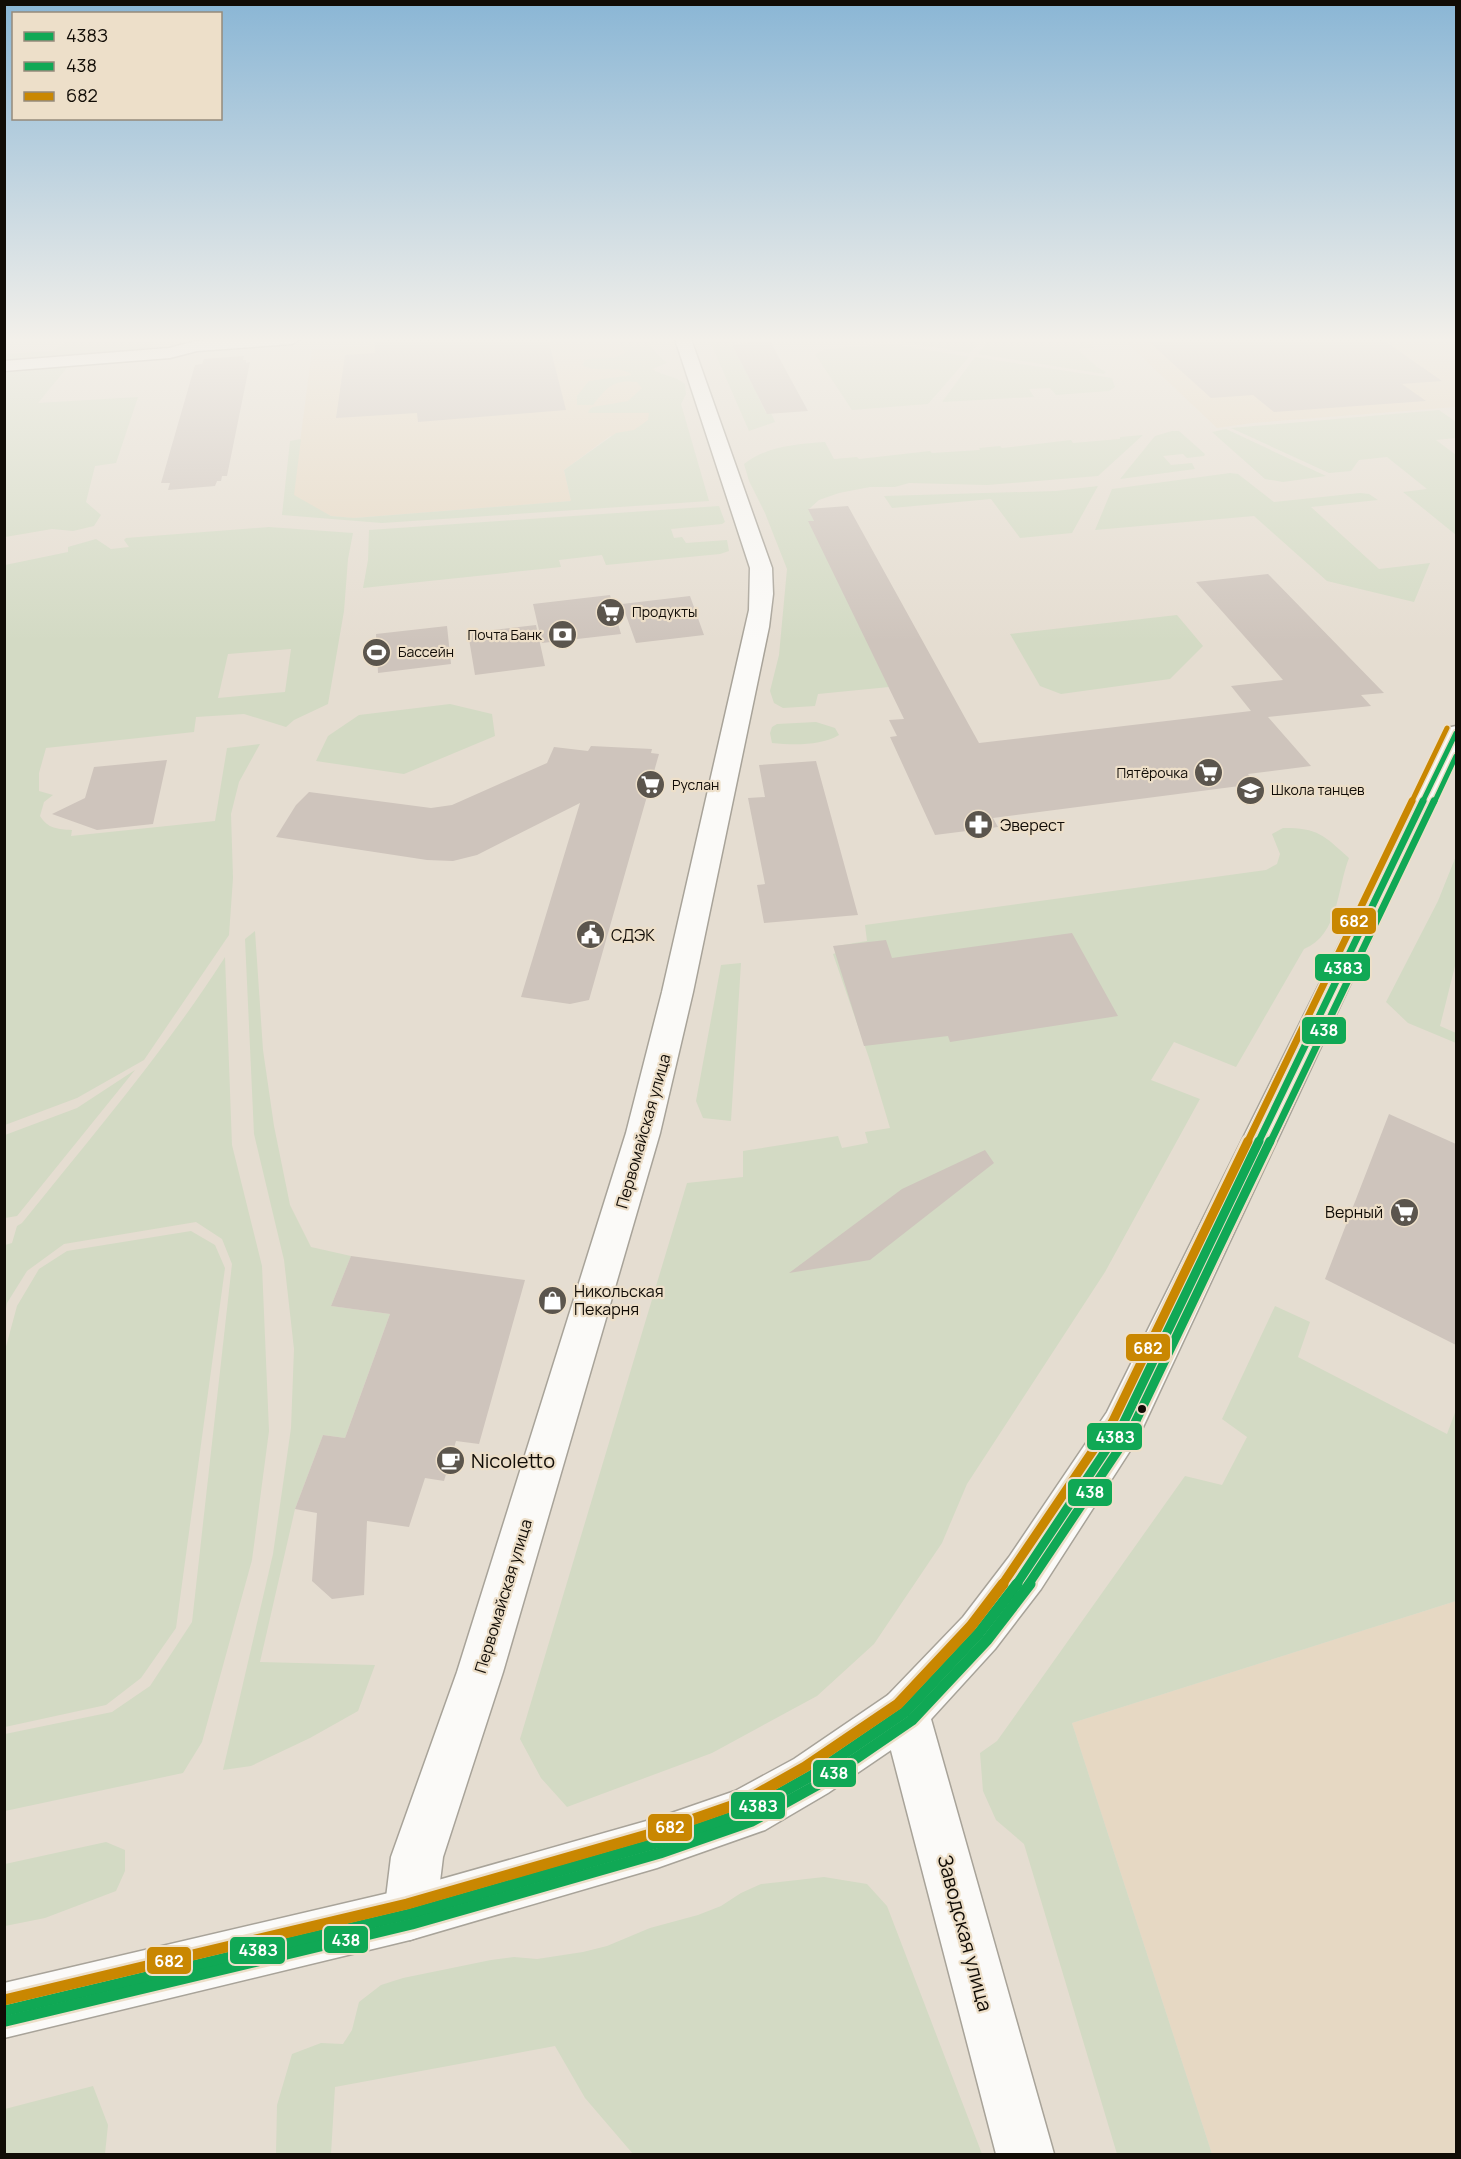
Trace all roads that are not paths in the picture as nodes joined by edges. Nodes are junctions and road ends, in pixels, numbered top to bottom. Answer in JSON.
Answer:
{"nodes":[{"id":1,"x":717,"y":440,"type":"edge"},
{"id":2,"x":1456,"y":733,"type":"edge"},
{"id":3,"x":905,"y":1712,"type":"junction"},
{"id":4,"x":410,"y":1914,"type":"junction"},
{"id":5,"x":4,"y":2012,"type":"edge"},
{"id":6,"x":1025,"y":2154,"type":"edge"}],
"edges":[{"from":1,"to":4,"type":"street","name":"Первомайская улица"},
{"from":2,"to":3,"type":"street"},
{"from":3,"to":4,"type":"street"},
{"from":3,"to":6,"type":"street","name":"Заводская улица"},
{"from":4,"to":5,"type":"street"}]}
